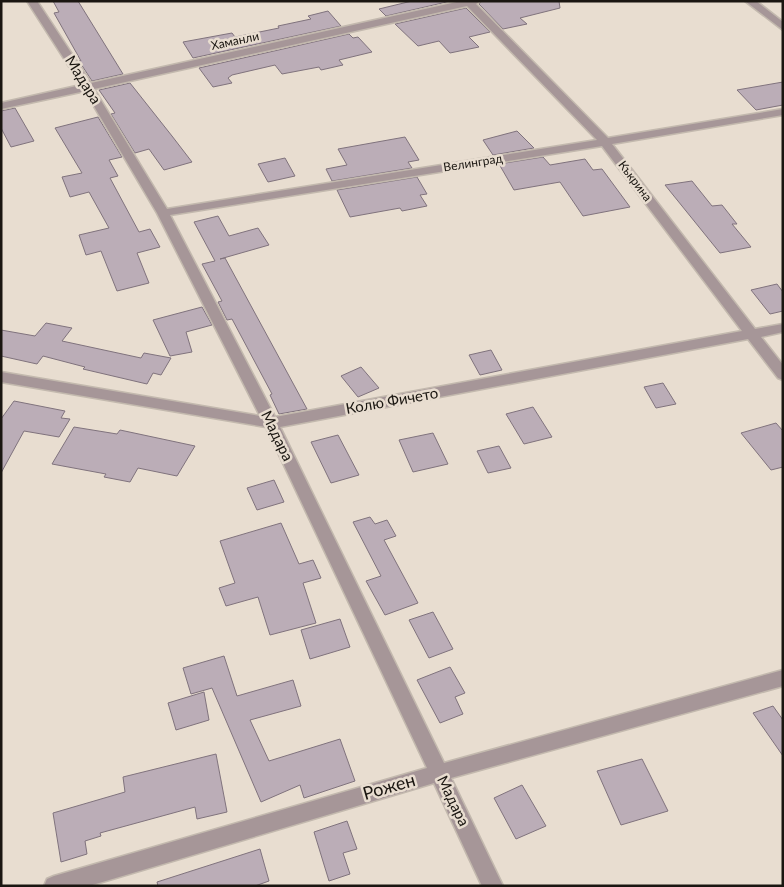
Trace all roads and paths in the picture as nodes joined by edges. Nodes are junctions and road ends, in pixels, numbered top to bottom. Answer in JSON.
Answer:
{"nodes":[{"id":1,"x":32,"y":1,"type":"edge"},
{"id":2,"x":750,"y":1,"type":"edge"},
{"id":3,"x":472,"y":2,"type":"edge"},
{"id":4,"x":783,"y":27,"type":"edge"},
{"id":5,"x":88,"y":87,"type":"junction"},
{"id":6,"x":1,"y":106,"type":"edge"},
{"id":7,"x":783,"y":112,"type":"edge"},
{"id":8,"x":605,"y":142,"type":"junction"},
{"id":9,"x":163,"y":212,"type":"junction"},
{"id":10,"x":783,"y":328,"type":"edge"},
{"id":11,"x":752,"y":334,"type":"junction"},
{"id":12,"x":783,"y":375,"type":"edge"},
{"id":13,"x":1,"y":377,"type":"edge"},
{"id":14,"x":271,"y":423,"type":"junction"},
{"id":15,"x":783,"y":678,"type":"edge"},
{"id":16,"x":439,"y":773,"type":"junction"},
{"id":17,"x":54,"y":886,"type":"edge"},
{"id":18,"x":493,"y":886,"type":"edge"}],
"edges":[{"from":1,"to":5,"type":"street","name":"Мадара"},
{"from":2,"to":4,"type":"street"},
{"from":3,"to":5,"type":"street","name":"Хаманли"},
{"from":3,"to":8,"type":"street","name":"Къкрина"},
{"from":5,"to":6,"type":"street","name":"Хаманли"},
{"from":5,"to":9,"type":"street","name":"Мадара"},
{"from":7,"to":8,"type":"street","name":"Велинград"},
{"from":8,"to":9,"type":"street","name":"Велинград"},
{"from":8,"to":11,"type":"street","name":"Къкрина"},
{"from":9,"to":14,"type":"street","name":"Мадара"},
{"from":10,"to":11,"type":"street","name":"Колю Фичето"},
{"from":11,"to":12,"type":"street","name":"Къкрина"},
{"from":11,"to":14,"type":"street","name":"Колю Фичето"},
{"from":13,"to":14,"type":"street","name":"Колю Фичето"},
{"from":14,"to":16,"type":"street","name":"Мадара"},
{"from":15,"to":16,"type":"street","name":"Рожен"},
{"from":16,"to":17,"type":"street","name":"Рожен"},
{"from":16,"to":18,"type":"street","name":"Мадара"}]}
